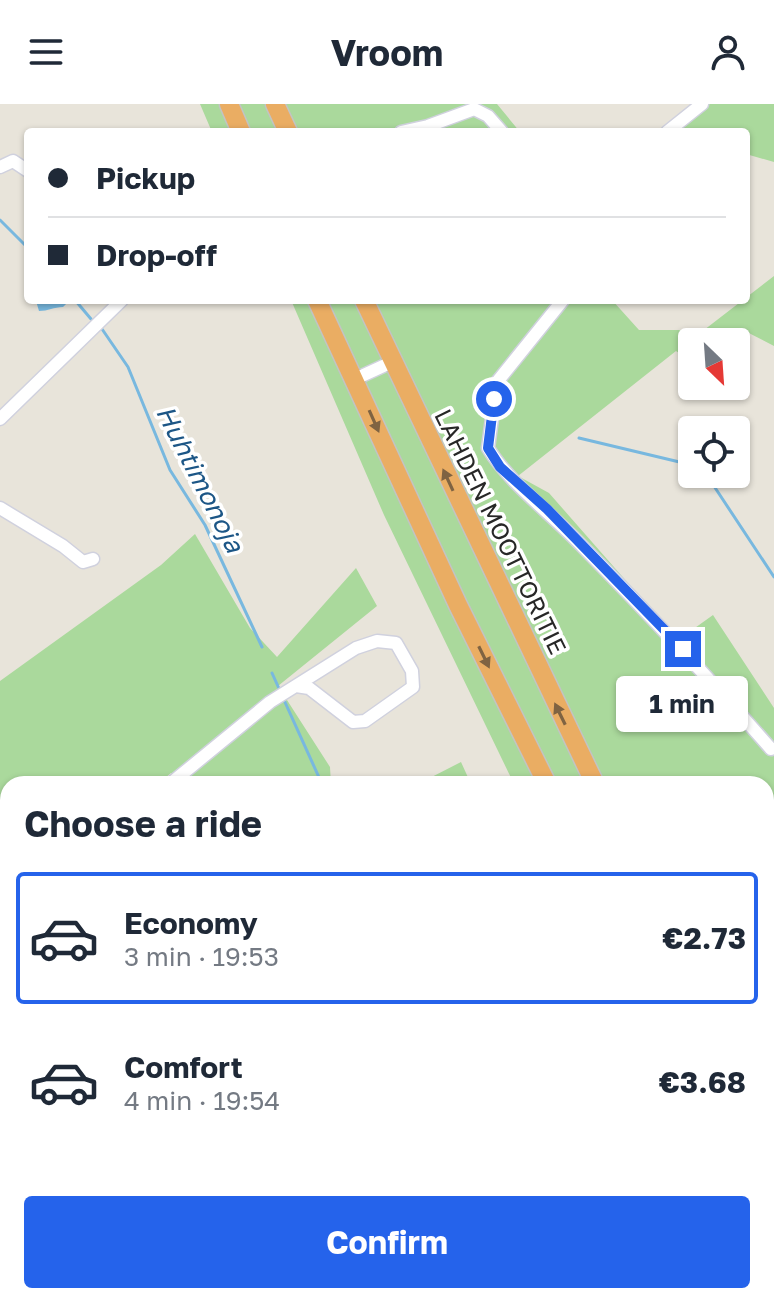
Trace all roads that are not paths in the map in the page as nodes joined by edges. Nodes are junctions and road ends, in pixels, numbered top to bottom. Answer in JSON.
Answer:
{"nodes":[{"id":1,"x":229,"y":104,"type":"edge"},
{"id":2,"x":275,"y":104,"type":"edge"},
{"id":3,"x":702,"y":104,"type":"edge"},
{"id":4,"x":239,"y":128,"type":"edge"},
{"id":5,"x":286,"y":128,"type":"edge"},
{"id":6,"x":419,"y":128,"type":"edge"},
{"id":7,"x":498,"y":128,"type":"edge"},
{"id":8,"x":672,"y":128,"type":"edge"},
{"id":9,"x":0,"y":167,"type":"edge"},
{"id":10,"x":24,"y":168,"type":"edge"},
{"id":11,"x":118,"y":304,"type":"edge"},
{"id":12,"x":319,"y":304,"type":"edge"},
{"id":13,"x":366,"y":304,"type":"edge"},
{"id":14,"x":560,"y":304,"type":"edge"},
{"id":15,"x":392,"y":362,"type":"junction"},
{"id":16,"x":355,"y":379,"type":"junction"},
{"id":17,"x":0,"y":419,"type":"edge"},
{"id":18,"x":0,"y":508,"type":"edge"},
{"id":19,"x":93,"y":559,"type":"dead end"},
{"id":20,"x":286,"y":692,"type":"junction"},
{"id":21,"x":771,"y":749,"type":"dead end"},
{"id":22,"x":179,"y":776,"type":"edge"},
{"id":23,"x":543,"y":776,"type":"edge"},
{"id":24,"x":591,"y":776,"type":"edge"}],
"edges":[{"from":1,"to":4,"type":"highway"},
{"from":2,"to":5,"type":"highway"},
{"from":3,"to":8,"type":"street"},
{"from":6,"to":7,"type":"street"},
{"from":9,"to":10,"type":"street"},
{"from":11,"to":17,"type":"street"},
{"from":12,"to":16,"type":"highway"},
{"from":13,"to":15,"type":"highway","name":"LAHDEN MOOTTORITIE"},
{"from":14,"to":21,"type":"street"},
{"from":15,"to":16,"type":"street"},
{"from":24,"to":15,"type":"highway","name":"LAHDEN MOOTTORITIE","one_way":true},
{"from":16,"to":23,"type":"highway","one_way":true},
{"from":18,"to":19,"type":"street"},
{"from":20,"to":20,"type":"street"},
{"from":20,"to":22,"type":"street"}]}
